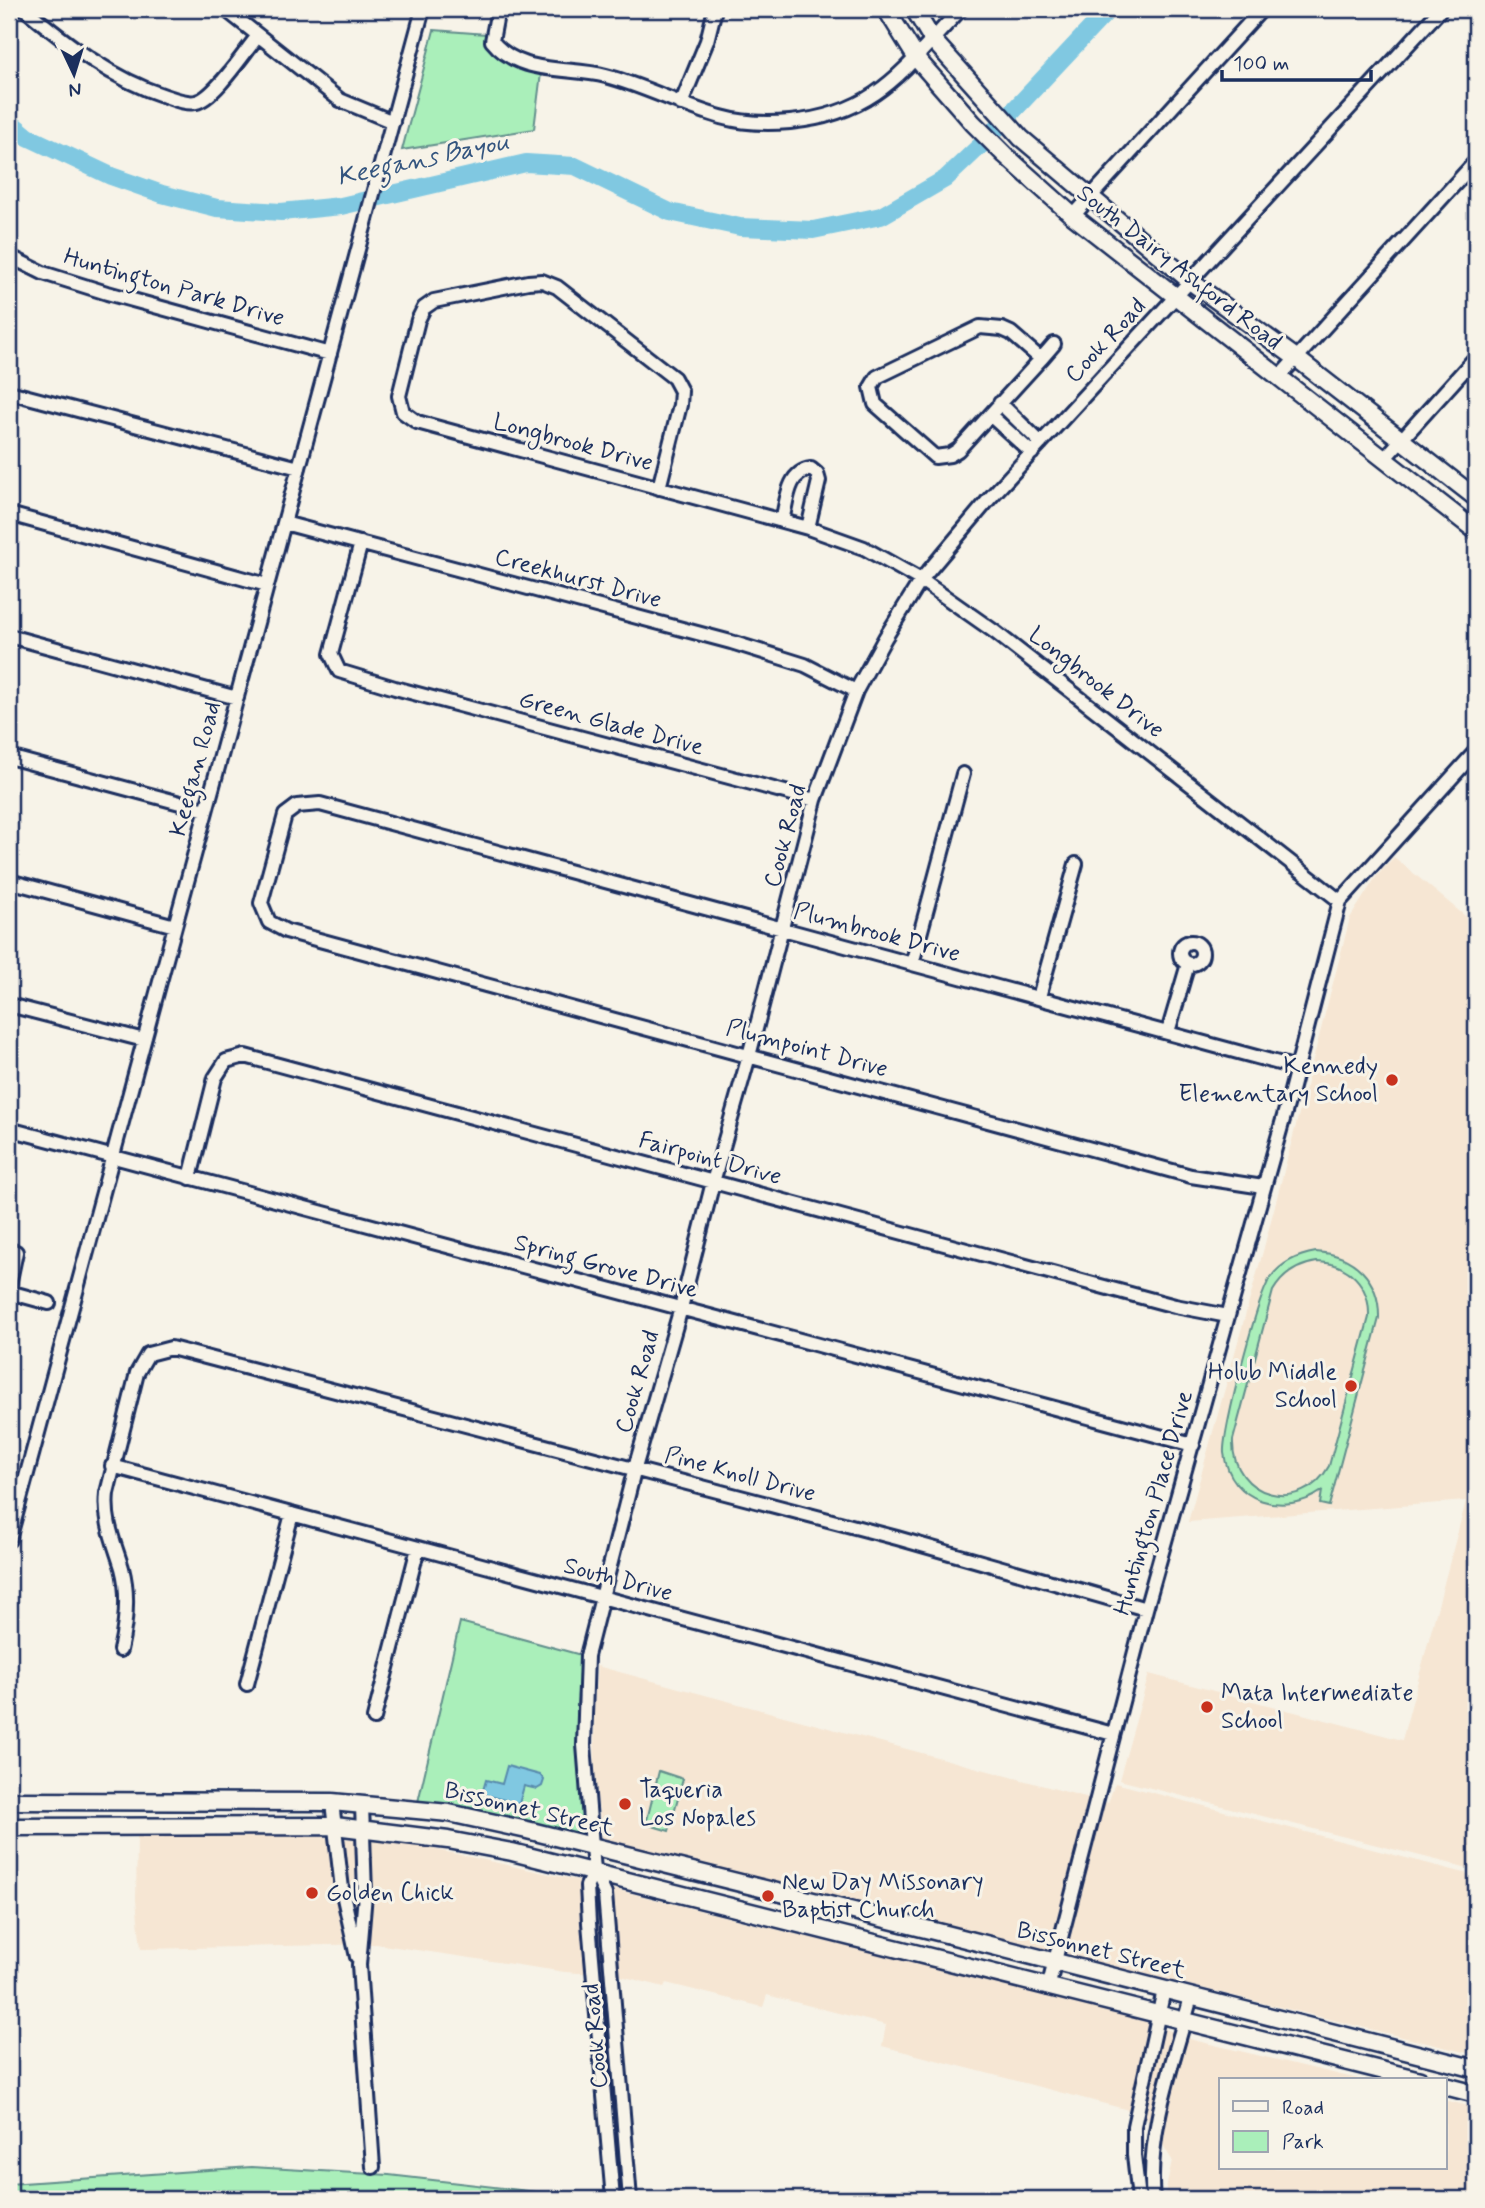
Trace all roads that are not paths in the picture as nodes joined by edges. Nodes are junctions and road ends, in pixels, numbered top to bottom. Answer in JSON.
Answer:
{"nodes":[{"id":1,"x":25,"y":9,"type":"edge"},
{"id":2,"x":225,"y":9,"type":"edge"},
{"id":3,"x":423,"y":9,"type":"edge"},
{"id":4,"x":498,"y":9,"type":"edge"},
{"id":5,"x":715,"y":9,"type":"edge"},
{"id":6,"x":886,"y":9,"type":"edge"},
{"id":7,"x":914,"y":9,"type":"edge"},
{"id":8,"x":961,"y":9,"type":"edge"},
{"id":9,"x":1262,"y":9,"type":"edge"},
{"id":10,"x":1441,"y":9,"type":"edge"},
{"id":11,"x":258,"y":36,"type":"junction"},
{"id":12,"x":932,"y":38,"type":"junction"},
{"id":13,"x":917,"y":59,"type":"junction"},
{"id":14,"x":681,"y":104,"type":"junction"},
{"id":15,"x":393,"y":122,"type":"junction"},
{"id":16,"x":1476,"y":162,"type":"edge"},
{"id":17,"x":1090,"y":198,"type":"junction"},
{"id":18,"x":1073,"y":216,"type":"junction"},
{"id":19,"x":9,"y":256,"type":"edge"},
{"id":20,"x":1190,"y":281,"type":"junction"},
{"id":21,"x":1175,"y":296,"type":"junction"},
{"id":22,"x":1054,"y":345,"type":"dead end"},
{"id":23,"x":330,"y":354,"type":"junction"},
{"id":24,"x":1476,"y":357,"type":"edge"},
{"id":25,"x":1296,"y":358,"type":"junction"},
{"id":26,"x":1041,"y":359,"type":"junction"},
{"id":27,"x":1280,"y":376,"type":"junction"},
{"id":28,"x":9,"y":392,"type":"edge"},
{"id":29,"x":1000,"y":403,"type":"junction"},
{"id":30,"x":990,"y":415,"type":"junction"},
{"id":31,"x":1402,"y":439,"type":"junction"},
{"id":32,"x":1041,"y":443,"type":"junction"},
{"id":33,"x":1032,"y":453,"type":"junction"},
{"id":34,"x":1385,"y":458,"type":"junction"},
{"id":35,"x":299,"y":468,"type":"junction"},
{"id":36,"x":659,"y":488,"type":"junction"},
{"id":37,"x":1476,"y":498,"type":"edge"},
{"id":38,"x":9,"y":514,"type":"edge"},
{"id":39,"x":782,"y":521,"type":"junction"},
{"id":40,"x":284,"y":523,"type":"junction"},
{"id":41,"x":808,"y":528,"type":"junction"},
{"id":42,"x":1476,"y":531,"type":"edge"},
{"id":43,"x":361,"y":543,"type":"junction"},
{"id":44,"x":921,"y":580,"type":"junction"},
{"id":45,"x":267,"y":585,"type":"junction"},
{"id":46,"x":9,"y":636,"type":"edge"},
{"id":47,"x":856,"y":691,"type":"junction"},
{"id":48,"x":237,"y":698,"type":"junction"},
{"id":49,"x":1476,"y":751,"type":"edge"},
{"id":50,"x":9,"y":758,"type":"edge"},
{"id":51,"x":963,"y":774,"type":"dead end"},
{"id":52,"x":816,"y":800,"type":"junction"},
{"id":53,"x":206,"y":810,"type":"junction"},
{"id":54,"x":1076,"y":864,"type":"dead end"},
{"id":55,"x":9,"y":881,"type":"edge"},
{"id":56,"x":1340,"y":901,"type":"junction"},
{"id":57,"x":175,"y":926,"type":"junction"},
{"id":58,"x":782,"y":930,"type":"junction"},
{"id":59,"x":341,"y":946,"type":"joint"},
{"id":60,"x":912,"y":964,"type":"junction"},
{"id":61,"x":1188,"y":964,"type":"dead end"},
{"id":62,"x":1040,"y":997,"type":"junction"},
{"id":63,"x":9,"y":1005,"type":"edge"},
{"id":64,"x":1168,"y":1032,"type":"junction"},
{"id":65,"x":144,"y":1040,"type":"junction"},
{"id":66,"x":749,"y":1056,"type":"junction"},
{"id":67,"x":1297,"y":1068,"type":"junction"},
{"id":68,"x":9,"y":1129,"type":"edge"},
{"id":69,"x":113,"y":1156,"type":"junction"},
{"id":70,"x":190,"y":1178,"type":"junction"},
{"id":71,"x":713,"y":1182,"type":"junction"},
{"id":72,"x":1263,"y":1186,"type":"junction"},
{"id":73,"x":9,"y":1250,"type":"edge"},
{"id":74,"x":9,"y":1285,"type":"edge"},
{"id":75,"x":9,"y":1292,"type":"edge"},
{"id":76,"x":49,"y":1303,"type":"dead end"},
{"id":77,"x":681,"y":1308,"type":"junction"},
{"id":78,"x":1228,"y":1316,"type":"junction"},
{"id":79,"x":1193,"y":1445,"type":"junction"},
{"id":80,"x":112,"y":1466,"type":"junction"},
{"id":81,"x":635,"y":1468,"type":"junction"},
{"id":82,"x":292,"y":1514,"type":"junction"},
{"id":83,"x":10,"y":1526,"type":"edge"},
{"id":84,"x":9,"y":1540,"type":"edge"},
{"id":85,"x":418,"y":1548,"type":"junction"},
{"id":86,"x":602,"y":1597,"type":"junction"},
{"id":87,"x":1146,"y":1609,"type":"junction"},
{"id":88,"x":120,"y":1650,"type":"dead end"},
{"id":89,"x":247,"y":1684,"type":"dead end"},
{"id":90,"x":374,"y":1718,"type":"dead end"},
{"id":91,"x":1113,"y":1734,"type":"junction"},
{"id":92,"x":9,"y":1801,"type":"edge"},
{"id":93,"x":43,"y":1802,"type":"junction"},
{"id":94,"x":167,"y":1802,"type":"junction"},
{"id":95,"x":332,"y":1802,"type":"junction"},
{"id":96,"x":362,"y":1805,"type":"junction"},
{"id":97,"x":9,"y":1826,"type":"edge"},
{"id":98,"x":335,"y":1826,"type":"junction"},
{"id":99,"x":167,"y":1827,"type":"junction"},
{"id":100,"x":44,"y":1828,"type":"junction"},
{"id":101,"x":363,"y":1828,"type":"junction"},
{"id":102,"x":592,"y":1846,"type":"junction"},
{"id":103,"x":594,"y":1871,"type":"junction"},
{"id":104,"x":736,"y":1883,"type":"junction"},
{"id":105,"x":834,"y":1906,"type":"junction"},
{"id":106,"x":729,"y":1907,"type":"junction"},
{"id":107,"x":827,"y":1933,"type":"junction"},
{"id":108,"x":1055,"y":1963,"type":"junction"},
{"id":109,"x":359,"y":1965,"type":"junction"},
{"id":110,"x":1048,"y":1988,"type":"junction"},
{"id":111,"x":1164,"y":1990,"type":"junction"},
{"id":112,"x":1191,"y":1997,"type":"junction"},
{"id":113,"x":1158,"y":2015,"type":"junction"},
{"id":114,"x":1184,"y":2021,"type":"junction"},
{"id":115,"x":1341,"y":2035,"type":"junction"},
{"id":116,"x":1334,"y":2059,"type":"junction"},
{"id":117,"x":1476,"y":2068,"type":"edge"},
{"id":118,"x":1412,"y":2078,"type":"edge"},
{"id":119,"x":1446,"y":2086,"type":"edge"},
{"id":120,"x":1476,"y":2094,"type":"edge"},
{"id":121,"x":1138,"y":2105,"type":"junction"},
{"id":122,"x":1161,"y":2109,"type":"junction"},
{"id":123,"x":373,"y":2167,"type":"dead end"},
{"id":124,"x":613,"y":2199,"type":"edge"},
{"id":125,"x":630,"y":2199,"type":"edge"},
{"id":126,"x":1139,"y":2199,"type":"edge"},
{"id":127,"x":1153,"y":2199,"type":"edge"}],
"edges":[{"from":1,"to":11,"type":"street"},
{"from":2,"to":11,"type":"street"},
{"from":3,"to":15,"type":"street","name":"Keegan Road"},
{"from":4,"to":14,"type":"street"},
{"from":5,"to":14,"type":"street"},
{"from":6,"to":13,"type":"main road","name":"South Dairy Ashford Road"},
{"from":7,"to":12,"type":"main road","name":"South Dairy Ashford Road"},
{"from":8,"to":12,"type":"street"},
{"from":9,"to":17,"type":"street"},
{"from":10,"to":20,"type":"street","name":"Cook Road"},
{"from":11,"to":15,"type":"street"},
{"from":12,"to":13,"type":"street"},
{"from":12,"to":17,"type":"main road","name":"South Dairy Ashford Road"},
{"from":13,"to":14,"type":"street"},
{"from":13,"to":18,"type":"main road","name":"South Dairy Ashford Road"},
{"from":15,"to":23,"type":"street","name":"Keegan Road"},
{"from":16,"to":25,"type":"street"},
{"from":17,"to":18,"type":"street"},
{"from":17,"to":20,"type":"main road","name":"South Dairy Ashford Road"},
{"from":18,"to":21,"type":"main road","name":"South Dairy Ashford Road"},
{"from":19,"to":23,"type":"street","name":"Huntington Park Drive"},
{"from":20,"to":21,"type":"street","name":"Cook Road"},
{"from":20,"to":25,"type":"main road","name":"South Dairy Ashford Road"},
{"from":21,"to":27,"type":"main road","name":"South Dairy Ashford Road"},
{"from":21,"to":32,"type":"street","name":"Cook Road"},
{"from":22,"to":26,"type":"street"},
{"from":23,"to":35,"type":"street","name":"Keegan Road"},
{"from":24,"to":31,"type":"street"},
{"from":25,"to":27,"type":"street"},
{"from":25,"to":31,"type":"main road","name":"South Dairy Ashford Road"},
{"from":26,"to":29,"type":"street"},
{"from":26,"to":30,"type":"street"},
{"from":27,"to":34,"type":"main road","name":"South Dairy Ashford Road"},
{"from":28,"to":35,"type":"street"},
{"from":29,"to":30,"type":"street"},
{"from":29,"to":32,"type":"street"},
{"from":30,"to":33,"type":"street"},
{"from":31,"to":34,"type":"street"},
{"from":31,"to":37,"type":"main road","name":"South Dairy Ashford Road"},
{"from":32,"to":33,"type":"street","name":"Cook Road"},
{"from":33,"to":44,"type":"street","name":"Cook Road"},
{"from":34,"to":42,"type":"main road","name":"South Dairy Ashford Road"},
{"from":35,"to":40,"type":"street","name":"Keegan Road"},
{"from":36,"to":36,"type":"street","name":"Longbrook Drive"},
{"from":36,"to":39,"type":"street","name":"Longbrook Drive"},
{"from":38,"to":45,"type":"street"},
{"from":39,"to":41,"type":"street","name":"Longbrook Drive"},
{"from":39,"to":41,"type":"street"},
{"from":40,"to":43,"type":"street","name":"Creekhurst Drive"},
{"from":40,"to":45,"type":"street","name":"Keegan Road"},
{"from":41,"to":44,"type":"street","name":"Longbrook Drive"},
{"from":43,"to":47,"type":"street","name":"Creekhurst Drive"},
{"from":43,"to":52,"type":"street","name":"Green Glade Drive"},
{"from":44,"to":47,"type":"street","name":"Cook Road"},
{"from":44,"to":56,"type":"street","name":"Longbrook Drive"},
{"from":45,"to":48,"type":"street","name":"Keegan Road"},
{"from":46,"to":48,"type":"street"},
{"from":47,"to":52,"type":"street","name":"Cook Road"},
{"from":48,"to":53,"type":"street","name":"Keegan Road"},
{"from":49,"to":56,"type":"street","name":"Huntington Place Drive"},
{"from":50,"to":53,"type":"street"},
{"from":51,"to":60,"type":"street"},
{"from":52,"to":58,"type":"street","name":"Cook Road"},
{"from":53,"to":57,"type":"street","name":"Keegan Road"},
{"from":54,"to":62,"type":"street"},
{"from":55,"to":57,"type":"street"},
{"from":56,"to":67,"type":"street","name":"Huntington Place Drive"},
{"from":57,"to":65,"type":"street","name":"Keegan Road"},
{"from":58,"to":59,"type":"street","name":"Plumbrook Drive"},
{"from":58,"to":60,"type":"street","name":"Plumbrook Drive"},
{"from":58,"to":66,"type":"street","name":"Cook Road"},
{"from":59,"to":66,"type":"street","name":"Plumpoint Drive"},
{"from":60,"to":62,"type":"street","name":"Plumbrook Drive"},
{"from":61,"to":64,"type":"street"},
{"from":62,"to":64,"type":"street","name":"Plumbrook Drive"},
{"from":63,"to":65,"type":"street"},
{"from":64,"to":67,"type":"street","name":"Plumbrook Drive"},
{"from":65,"to":69,"type":"street","name":"Keegan Road"},
{"from":66,"to":71,"type":"street","name":"Cook Road"},
{"from":66,"to":72,"type":"street","name":"Plumpoint Drive"},
{"from":67,"to":72,"type":"street","name":"Huntington Place Drive"},
{"from":68,"to":69,"type":"street","name":"Spring Grove Drive"},
{"from":69,"to":70,"type":"street","name":"Spring Grove Drive"},
{"from":69,"to":83,"type":"street","name":"Keegan Road"},
{"from":70,"to":71,"type":"street","name":"Fairpoint Drive"},
{"from":70,"to":77,"type":"street","name":"Spring Grove Drive"},
{"from":71,"to":77,"type":"street","name":"Cook Road"},
{"from":71,"to":78,"type":"street","name":"Fairpoint Drive"},
{"from":72,"to":78,"type":"street","name":"Huntington Place Drive"},
{"from":73,"to":74,"type":"street"},
{"from":75,"to":76,"type":"street"},
{"from":77,"to":79,"type":"street","name":"Spring Grove Drive"},
{"from":77,"to":81,"type":"street","name":"Cook Road"},
{"from":78,"to":79,"type":"street","name":"Huntington Place Drive"},
{"from":79,"to":87,"type":"street","name":"Huntington Place Drive"},
{"from":80,"to":81,"type":"street","name":"Pine Knoll Drive"},
{"from":80,"to":82,"type":"street","name":"South Drive"},
{"from":80,"to":88,"type":"street"},
{"from":81,"to":86,"type":"street","name":"Cook Road"},
{"from":81,"to":87,"type":"street","name":"Pine Knoll Drive"},
{"from":82,"to":85,"type":"street","name":"South Drive"},
{"from":82,"to":89,"type":"street"},
{"from":83,"to":84,"type":"street","name":"Keegan Road"},
{"from":85,"to":86,"type":"street","name":"South Drive"},
{"from":85,"to":90,"type":"street"},
{"from":86,"to":91,"type":"street","name":"South Drive"},
{"from":86,"to":102,"type":"street","name":"Cook Road"},
{"from":87,"to":91,"type":"street","name":"Huntington Place Drive"},
{"from":91,"to":108,"type":"street","name":"Huntington Place Drive"},
{"from":92,"to":93,"type":"main road","name":"Bissonnet Street"},
{"from":93,"to":94,"type":"main road","name":"Bissonnet Street"},
{"from":93,"to":100,"type":"main road"},
{"from":94,"to":95,"type":"main road","name":"Bissonnet Street"},
{"from":94,"to":99,"type":"main road"},
{"from":95,"to":96,"type":"main road","name":"Bissonnet Street"},
{"from":95,"to":98,"type":"street"},
{"from":96,"to":101,"type":"street"},
{"from":96,"to":102,"type":"main road","name":"Bissonnet Street"},
{"from":97,"to":100,"type":"main road","name":"Bissonnet Street"},
{"from":98,"to":99,"type":"main road","name":"Bissonnet Street"},
{"from":98,"to":101,"type":"main road","name":"Bissonnet Street"},
{"from":98,"to":109,"type":"street"},
{"from":99,"to":100,"type":"main road","name":"Bissonnet Street"},
{"from":101,"to":103,"type":"main road","name":"Bissonnet Street"},
{"from":101,"to":109,"type":"street"},
{"from":102,"to":103,"type":"street","name":"Cook Road"},
{"from":102,"to":104,"type":"main road","name":"Bissonnet Street"},
{"from":103,"to":106,"type":"main road","name":"Bissonnet Street"},
{"from":103,"to":124,"type":"street","name":"Cook Road"},
{"from":103,"to":125,"type":"street","name":"Cook Road"},
{"from":104,"to":105,"type":"main road","name":"Bissonnet Street"},
{"from":104,"to":106,"type":"main road"},
{"from":105,"to":107,"type":"main road"},
{"from":105,"to":108,"type":"main road","name":"Bissonnet Street"},
{"from":106,"to":107,"type":"main road","name":"Bissonnet Street"},
{"from":107,"to":110,"type":"main road","name":"Bissonnet Street"},
{"from":108,"to":110,"type":"street","name":"Huntington Place Drive"},
{"from":108,"to":111,"type":"main road","name":"Bissonnet Street"},
{"from":109,"to":123,"type":"street"},
{"from":110,"to":113,"type":"main road","name":"Bissonnet Street"},
{"from":111,"to":112,"type":"main road","name":"Bissonnet Street"},
{"from":111,"to":113,"type":"street"},
{"from":112,"to":114,"type":"street"},
{"from":112,"to":115,"type":"main road","name":"Bissonnet Street"},
{"from":113,"to":114,"type":"main road","name":"Bissonnet Street"},
{"from":113,"to":121,"type":"street"},
{"from":114,"to":116,"type":"main road","name":"Bissonnet Street"},
{"from":114,"to":122,"type":"street"},
{"from":115,"to":116,"type":"main road"},
{"from":115,"to":117,"type":"main road","name":"Bissonnet Street"},
{"from":116,"to":118,"type":"main road","name":"Bissonnet Street"},
{"from":119,"to":120,"type":"main road"},
{"from":121,"to":122,"type":"street"},
{"from":121,"to":126,"type":"street"},
{"from":122,"to":127,"type":"street"}]}
